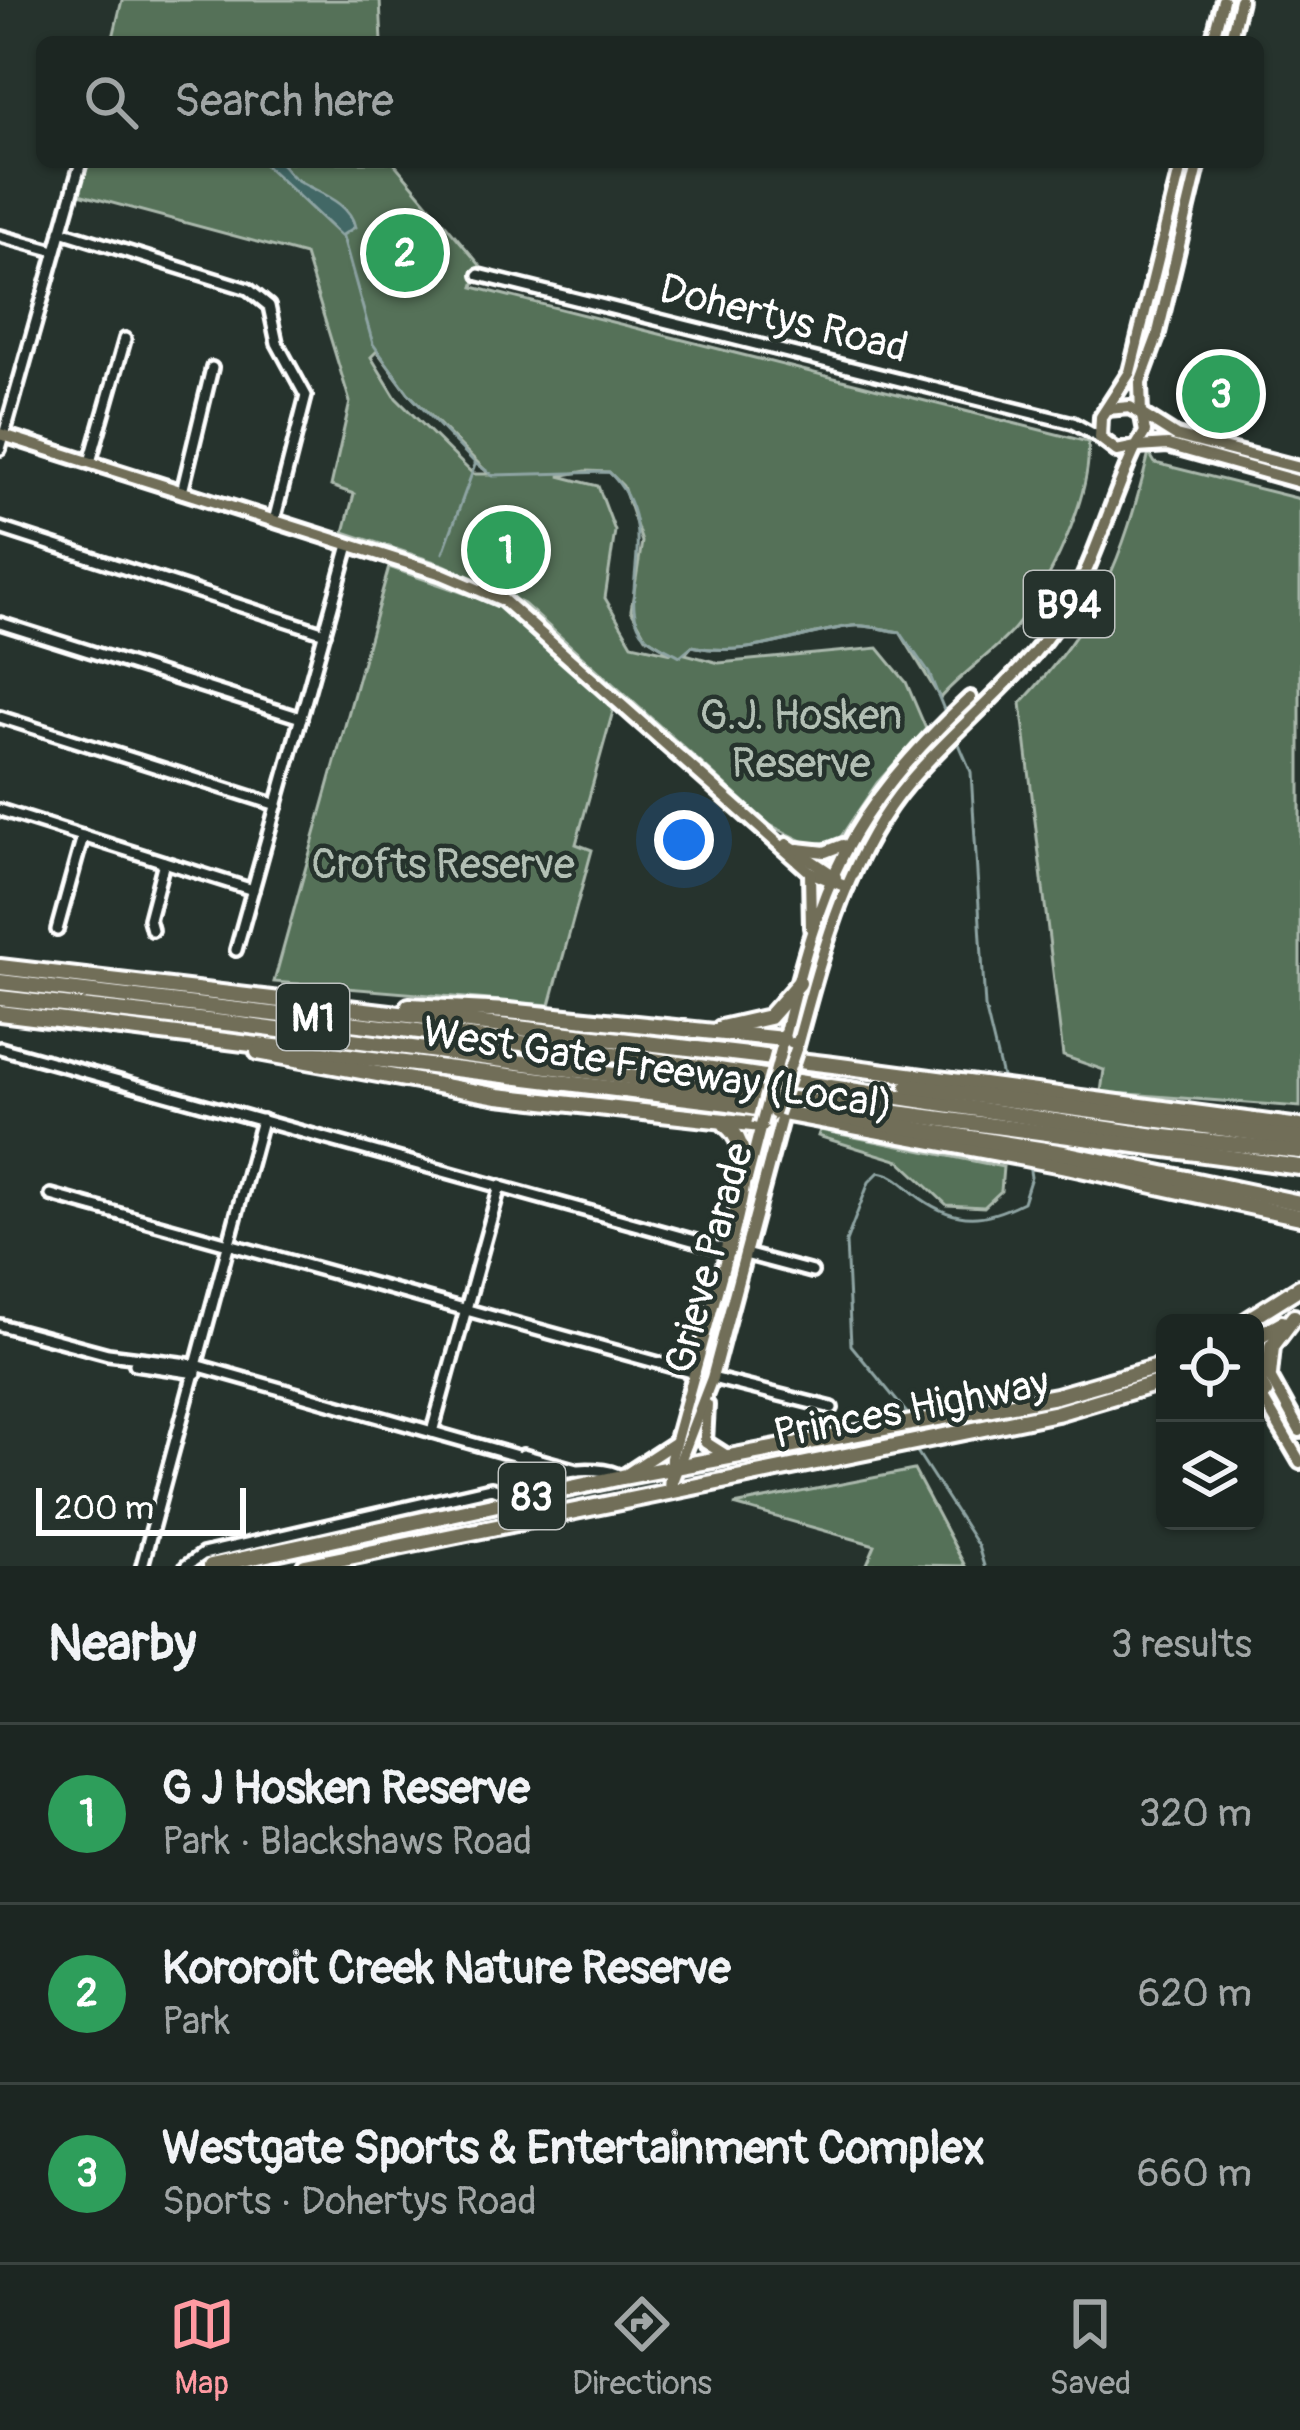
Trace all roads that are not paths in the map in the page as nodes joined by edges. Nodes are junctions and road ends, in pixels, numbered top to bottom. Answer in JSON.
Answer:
{"nodes":[{"id":1,"x":1223,"y":0,"type":"edge"},
{"id":2,"x":1240,"y":0,"type":"edge"},
{"id":3,"x":1214,"y":36,"type":"edge"},
{"id":4,"x":1231,"y":36,"type":"edge"},
{"id":5,"x":78,"y":168,"type":"edge"},
{"id":6,"x":1181,"y":168,"type":"edge"},
{"id":7,"x":1198,"y":168,"type":"edge"},
{"id":8,"x":61,"y":231,"type":"junction"},
{"id":9,"x":0,"y":236,"type":"edge"},
{"id":10,"x":56,"y":251,"type":"junction"},
{"id":11,"x":479,"y":275,"type":"dead end"},
{"id":12,"x":125,"y":339,"type":"dead end"},
{"id":13,"x":212,"y":368,"type":"dead end"},
{"id":14,"x":1104,"y":413,"type":"junction"},
{"id":15,"x":1142,"y":415,"type":"junction"},
{"id":16,"x":1073,"y":423,"type":"junction"},
{"id":17,"x":2,"y":434,"type":"edge"},
{"id":18,"x":1101,"y":439,"type":"junction"},
{"id":19,"x":1137,"y":447,"type":"junction"},
{"id":20,"x":0,"y":449,"type":"edge"},
{"id":21,"x":90,"y":462,"type":"junction"},
{"id":22,"x":1300,"y":469,"type":"edge"},
{"id":23,"x":1300,"y":482,"type":"edge"},
{"id":24,"x":182,"y":492,"type":"junction"},
{"id":25,"x":274,"y":521,"type":"junction"},
{"id":26,"x":0,"y":528,"type":"edge"},
{"id":27,"x":349,"y":545,"type":"junction"},
{"id":28,"x":0,"y":623,"type":"edge"},
{"id":29,"x":325,"y":633,"type":"junction"},
{"id":30,"x":970,"y":698,"type":"dead end"},
{"id":31,"x":0,"y":717,"type":"edge"},
{"id":32,"x":301,"y":718,"type":"junction"},
{"id":33,"x":277,"y":805,"type":"junction"},
{"id":34,"x":0,"y":810,"type":"edge"},
{"id":35,"x":769,"y":833,"type":"junction"},
{"id":36,"x":83,"y":836,"type":"junction"},
{"id":37,"x":845,"y":844,"type":"junction"},
{"id":38,"x":794,"y":849,"type":"junction"},
{"id":39,"x":164,"y":862,"type":"junction"},
{"id":40,"x":810,"y":872,"type":"junction"},
{"id":41,"x":830,"y":878,"type":"junction"},
{"id":42,"x":847,"y":887,"type":"junction"},
{"id":43,"x":253,"y":890,"type":"junction"},
{"id":44,"x":152,"y":929,"type":"dead end"},
{"id":45,"x":57,"y":930,"type":"dead end"},
{"id":46,"x":811,"y":940,"type":"junction"},
{"id":47,"x":236,"y":950,"type":"dead end"},
{"id":48,"x":0,"y":967,"type":"edge"},
{"id":49,"x":0,"y":982,"type":"edge"},
{"id":50,"x":799,"y":983,"type":"junction"},
{"id":51,"x":0,"y":998,"type":"edge"},
{"id":52,"x":350,"y":1007,"type":"junction"},
{"id":53,"x":0,"y":1013,"type":"edge"},
{"id":54,"x":40,"y":1018,"type":"junction"},
{"id":55,"x":680,"y":1030,"type":"junction"},
{"id":56,"x":787,"y":1046,"type":"junction"},
{"id":57,"x":0,"y":1048,"type":"edge"},
{"id":58,"x":975,"y":1095,"type":"junction"},
{"id":59,"x":1110,"y":1104,"type":"junction"},
{"id":60,"x":1046,"y":1105,"type":"junction"},
{"id":61,"x":778,"y":1114,"type":"junction"},
{"id":62,"x":262,"y":1120,"type":"junction"},
{"id":63,"x":724,"y":1124,"type":"junction"},
{"id":64,"x":761,"y":1125,"type":"junction"},
{"id":65,"x":1300,"y":1126,"type":"edge"},
{"id":66,"x":1300,"y":1138,"type":"edge"},
{"id":67,"x":1300,"y":1151,"type":"edge"},
{"id":68,"x":1179,"y":1154,"type":"junction"},
{"id":69,"x":1063,"y":1159,"type":"junction"},
{"id":70,"x":1300,"y":1167,"type":"edge"},
{"id":71,"x":1300,"y":1177,"type":"edge"},
{"id":72,"x":500,"y":1186,"type":"junction"},
{"id":73,"x":51,"y":1195,"type":"dead end"},
{"id":74,"x":1300,"y":1204,"type":"edge"},
{"id":75,"x":1300,"y":1217,"type":"edge"},
{"id":76,"x":230,"y":1245,"type":"junction"},
{"id":77,"x":728,"y":1250,"type":"junction"},
{"id":78,"x":745,"y":1254,"type":"junction"},
{"id":79,"x":812,"y":1272,"type":"dead end"},
{"id":80,"x":1300,"y":1291,"type":"edge"},
{"id":81,"x":466,"y":1310,"type":"junction"},
{"id":82,"x":1259,"y":1314,"type":"edge"},
{"id":83,"x":1297,"y":1316,"type":"edge"},
{"id":84,"x":1264,"y":1319,"type":"edge"},
{"id":85,"x":0,"y":1325,"type":"edge"},
{"id":86,"x":1264,"y":1333,"type":"edge"},
{"id":87,"x":107,"y":1354,"type":"junction"},
{"id":88,"x":1264,"y":1366,"type":"edge"},
{"id":89,"x":152,"y":1368,"type":"junction"},
{"id":90,"x":1156,"y":1368,"type":"edge"},
{"id":91,"x":195,"y":1369,"type":"junction"},
{"id":92,"x":1145,"y":1372,"type":"junction"},
{"id":93,"x":695,"y":1373,"type":"junction"},
{"id":94,"x":1156,"y":1375,"type":"edge"},
{"id":95,"x":712,"y":1378,"type":"junction"},
{"id":96,"x":1264,"y":1382,"type":"edge"},
{"id":97,"x":1156,"y":1384,"type":"edge"},
{"id":98,"x":1264,"y":1388,"type":"edge"},
{"id":99,"x":184,"y":1407,"type":"junction"},
{"id":100,"x":832,"y":1408,"type":"dead end"},
{"id":101,"x":1300,"y":1431,"type":"edge"},
{"id":102,"x":432,"y":1432,"type":"junction"},
{"id":103,"x":676,"y":1440,"type":"junction"},
{"id":104,"x":500,"y":1452,"type":"junction"},
{"id":105,"x":727,"y":1456,"type":"junction"},
{"id":106,"x":1298,"y":1458,"type":"edge"},
{"id":107,"x":675,"y":1467,"type":"junction"},
{"id":108,"x":583,"y":1471,"type":"junction"},
{"id":109,"x":622,"y":1477,"type":"junction"},
{"id":110,"x":530,"y":1481,"type":"junction"},
{"id":111,"x":669,"y":1490,"type":"junction"},
{"id":112,"x":508,"y":1498,"type":"junction"},
{"id":113,"x":145,"y":1544,"type":"junction"},
{"id":114,"x":130,"y":1566,"type":"edge"},
{"id":115,"x":144,"y":1566,"type":"edge"},
{"id":116,"x":186,"y":1566,"type":"edge"},
{"id":117,"x":211,"y":1566,"type":"edge"},
{"id":118,"x":305,"y":1566,"type":"edge"}],
"edges":[{"from":1,"to":3,"type":"main road"},
{"from":2,"to":4,"type":"main road"},
{"from":5,"to":8,"type":"street"},
{"from":6,"to":14,"type":"main road"},
{"from":7,"to":15,"type":"main road"},
{"from":8,"to":10,"type":"street"},
{"from":8,"to":25,"type":"street"},
{"from":9,"to":10,"type":"street"},
{"from":10,"to":17,"type":"street"},
{"from":11,"to":16,"type":"street","name":"Dohertys Road"},
{"from":12,"to":21,"type":"street"},
{"from":13,"to":24,"type":"street"},
{"from":14,"to":15,"type":"main road"},
{"from":14,"to":16,"type":"street"},
{"from":14,"to":18,"type":"main road"},
{"from":15,"to":19,"type":"main road"},
{"from":15,"to":22,"type":"main road"},
{"from":16,"to":18,"type":"street","name":"Dohertys Road"},
{"from":17,"to":20,"type":"street"},
{"from":17,"to":21,"type":"main road"},
{"from":18,"to":19,"type":"main road"},
{"from":19,"to":23,"type":"main road"},
{"from":19,"to":42,"type":"main road","name":"Grieve Parade","number":"B94"},
{"from":21,"to":24,"type":"main road"},
{"from":24,"to":25,"type":"main road"},
{"from":25,"to":27,"type":"main road"},
{"from":26,"to":29,"type":"street"},
{"from":27,"to":29,"type":"street"},
{"from":27,"to":35,"type":"main road"},
{"from":28,"to":32,"type":"street"},
{"from":29,"to":32,"type":"street"},
{"from":30,"to":37,"type":"main road","name":"Grieve Parade","number":"B94"},
{"from":31,"to":33,"type":"street"},
{"from":32,"to":33,"type":"street"},
{"from":33,"to":43,"type":"street"},
{"from":34,"to":36,"type":"street"},
{"from":35,"to":38,"type":"main road"},
{"from":35,"to":40,"type":"main road"},
{"from":36,"to":39,"type":"street"},
{"from":36,"to":45,"type":"street"},
{"from":37,"to":38,"type":"main road"},
{"from":37,"to":41,"type":"main road","name":"Grieve Parade","number":"B94"},
{"from":38,"to":41,"type":"main road"},
{"from":39,"to":43,"type":"street"},
{"from":39,"to":44,"type":"street"},
{"from":40,"to":41,"type":"main road"},
{"from":40,"to":46,"type":"main road"},
{"from":41,"to":42,"type":"main road"},
{"from":41,"to":46,"type":"main road","name":"Grieve Parade","number":"B94"},
{"from":42,"to":56,"type":"main road","name":"Grieve Parade","number":"B94"},
{"from":43,"to":47,"type":"street"},
{"from":46,"to":50,"type":"main road","name":"Grieve Parade","number":"B94"},
{"from":48,"to":52,"type":"highway","name":"West Gate Freeway (Local)","number":"M1"},
{"from":49,"to":58,"type":"highway","number":"M1"},
{"from":50,"to":55,"type":"highway"},
{"from":50,"to":56,"type":"main road","name":"Grieve Parade","number":"B94"},
{"from":51,"to":68,"type":"highway","number":"M1"},
{"from":52,"to":55,"type":"highway"},
{"from":52,"to":58,"type":"highway","name":"West Gate Freeway (Local)","number":"M1"},
{"from":53,"to":54,"type":"highway","name":"West Gate Freeway (Local)","number":"M1"},
{"from":54,"to":63,"type":"highway"},
{"from":54,"to":69,"type":"highway","name":"West Gate Freeway (Local)","number":"M1"},
{"from":55,"to":56,"type":"highway"},
{"from":56,"to":61,"type":"main road","name":"Grieve Parade","number":"B94","bridge":true},
{"from":56,"to":64,"type":"main road","name":"Grieve Parade","number":"B94","bridge":true},
{"from":57,"to":62,"type":"street"},
{"from":58,"to":60,"type":"highway","number":"M1"},
{"from":58,"to":60,"type":"highway","name":"West Gate Freeway (Local)","number":"M1"},
{"from":59,"to":60,"type":"highway","name":"West Gate Freeway (Local)","number":"M1"},
{"from":59,"to":65,"type":"highway","number":"M1"},
{"from":59,"to":66,"type":"highway"},
{"from":60,"to":66,"type":"highway"},
{"from":60,"to":67,"type":"highway","number":"M1"},
{"from":61,"to":64,"type":"main road"},
{"from":61,"to":78,"type":"main road","name":"Grieve Parade","number":"B94"},
{"from":62,"to":72,"type":"street"},
{"from":62,"to":76,"type":"street"},
{"from":63,"to":64,"type":"highway"},
{"from":63,"to":77,"type":"highway"},
{"from":64,"to":77,"type":"main road","name":"Grieve Parade","number":"B94"},
{"from":68,"to":70,"type":"highway","number":"M1"},
{"from":68,"to":71,"type":"highway"},
{"from":69,"to":74,"type":"highway"},
{"from":69,"to":75,"type":"highway"},
{"from":72,"to":77,"type":"street"},
{"from":72,"to":81,"type":"street"},
{"from":73,"to":76,"type":"street"},
{"from":76,"to":81,"type":"street"},
{"from":76,"to":91,"type":"street"},
{"from":77,"to":78,"type":"main road"},
{"from":77,"to":93,"type":"main road","name":"Grieve Parade","number":"B94"},
{"from":78,"to":79,"type":"street"},
{"from":78,"to":95,"type":"main road","name":"Grieve Parade","number":"B94"},
{"from":80,"to":82,"type":"highway"},
{"from":80,"to":84,"type":"highway"},
{"from":81,"to":93,"type":"street"},
{"from":81,"to":102,"type":"street"},
{"from":83,"to":86,"type":"highway"},
{"from":83,"to":88,"type":"highway"},
{"from":85,"to":87,"type":"street"},
{"from":87,"to":89,"type":"street"},
{"from":87,"to":91,"type":"street"},
{"from":89,"to":91,"type":"street"},
{"from":89,"to":99,"type":"street"},
{"from":90,"to":92,"type":"highway","name":"Princes Highway","number":"83"},
{"from":91,"to":99,"type":"street"},
{"from":91,"to":102,"type":"street"},
{"from":92,"to":94,"type":"highway"},
{"from":92,"to":105,"type":"highway","name":"Princes Highway","number":"83"},
{"from":93,"to":95,"type":"main road"},
{"from":93,"to":103,"type":"main road","name":"Grieve Parade","number":"B94"},
{"from":95,"to":100,"type":"street"},
{"from":95,"to":105,"type":"main road"},
{"from":95,"to":107,"type":"main road","name":"Grieve Parade","number":"B94"},
{"from":96,"to":101,"type":"main road"},
{"from":97,"to":111,"type":"highway","name":"Princes Highway","number":"83"},
{"from":98,"to":106,"type":"main road"},
{"from":99,"to":113,"type":"street"},
{"from":102,"to":104,"type":"street"},
{"from":103,"to":107,"type":"main road","name":"Grieve Parade","number":"B94"},
{"from":103,"to":109,"type":"main road"},
{"from":104,"to":108,"type":"street"},
{"from":104,"to":110,"type":"street"},
{"from":105,"to":107,"type":"highway","name":"Princes Highway","number":"83"},
{"from":107,"to":109,"type":"highway","number":"83"},
{"from":107,"to":111,"type":"main road"},
{"from":108,"to":109,"type":"street"},
{"from":108,"to":110,"type":"street"},
{"from":109,"to":112,"type":"highway","number":"83"},
{"from":110,"to":112,"type":"street"},
{"from":111,"to":118,"type":"highway","number":"83"},
{"from":112,"to":116,"type":"street"},
{"from":112,"to":117,"type":"highway","number":"83"},
{"from":113,"to":114,"type":"street"},
{"from":113,"to":115,"type":"street"}]}
